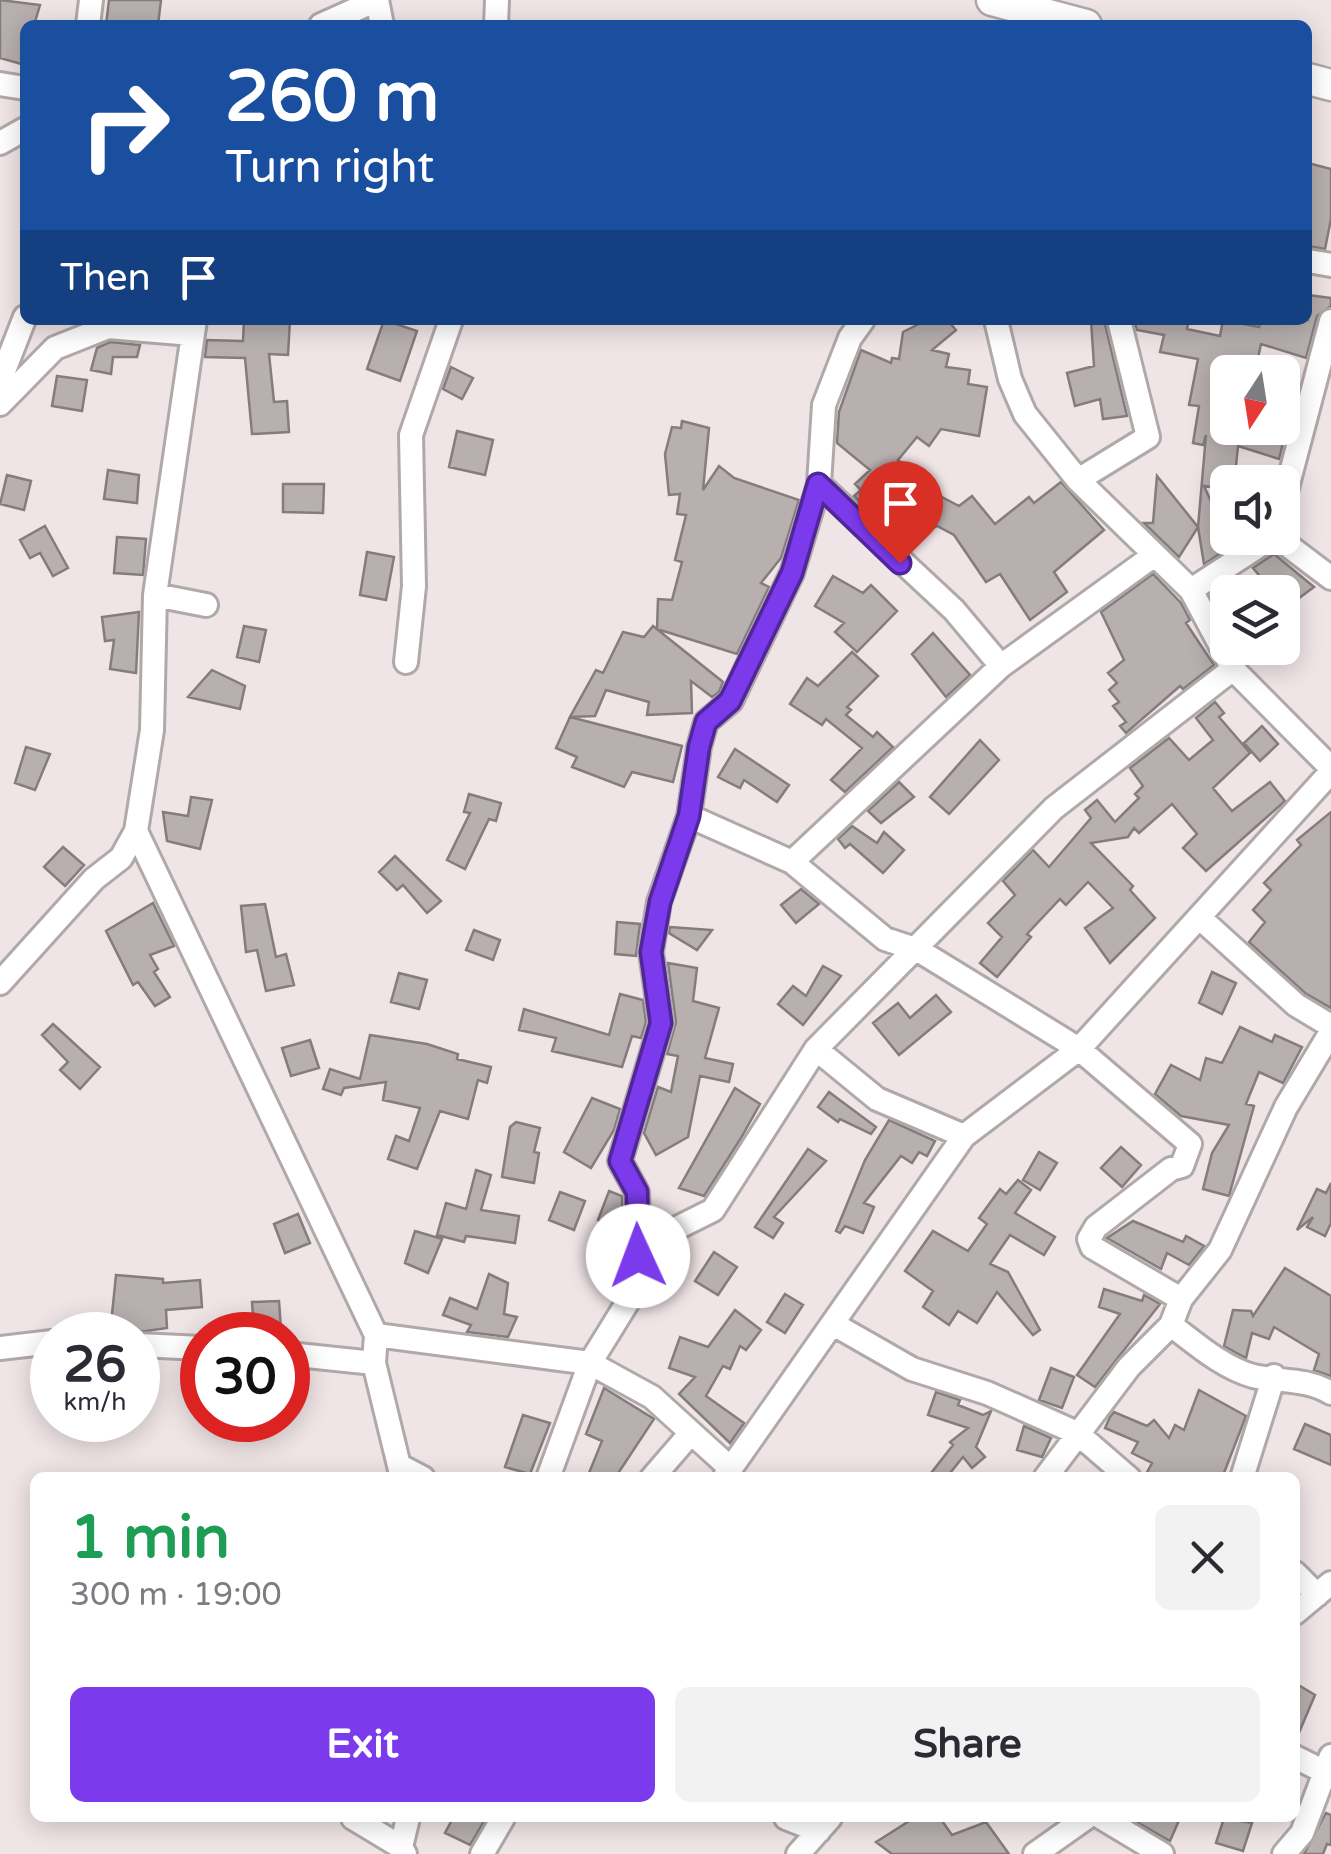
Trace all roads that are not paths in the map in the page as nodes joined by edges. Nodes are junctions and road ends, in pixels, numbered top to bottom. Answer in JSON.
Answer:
{"nodes":[{"id":1,"x":377,"y":0,"type":"edge"},
{"id":2,"x":992,"y":0,"type":"edge"},
{"id":3,"x":355,"y":5,"type":"edge"},
{"id":4,"x":1035,"y":19,"type":"edge"},
{"id":5,"x":330,"y":20,"type":"edge"},
{"id":6,"x":1331,"y":321,"type":"edge"},
{"id":7,"x":22,"y":325,"type":"edge"},
{"id":8,"x":449,"y":325,"type":"edge"},
{"id":9,"x":859,"y":325,"type":"edge"},
{"id":10,"x":997,"y":325,"type":"edge"},
{"id":11,"x":1120,"y":325,"type":"edge"},
{"id":12,"x":193,"y":327,"type":"edge"},
{"id":13,"x":0,"y":381,"type":"edge"},
{"id":14,"x":0,"y":404,"type":"edge"},
{"id":15,"x":1293,"y":465,"type":"edge"},
{"id":16,"x":1078,"y":480,"type":"junction"},
{"id":17,"x":818,"y":484,"type":"junction"},
{"id":18,"x":1247,"y":555,"type":"edge"},
{"id":19,"x":1298,"y":555,"type":"edge"},
{"id":20,"x":1153,"y":556,"type":"junction"},
{"id":21,"x":1331,"y":578,"type":"edge"},
{"id":22,"x":1191,"y":590,"type":"junction"},
{"id":23,"x":155,"y":596,"type":"junction"},
{"id":24,"x":206,"y":605,"type":"dead end"},
{"id":25,"x":406,"y":662,"type":"dead end"},
{"id":26,"x":1000,"y":666,"type":"junction"},
{"id":27,"x":1232,"y":669,"type":"junction"},
{"id":28,"x":1331,"y":770,"type":"edge"},
{"id":29,"x":689,"y":816,"type":"junction"},
{"id":30,"x":136,"y":831,"type":"junction"},
{"id":31,"x":792,"y":862,"type":"junction"},
{"id":32,"x":1200,"y":918,"type":"junction"},
{"id":33,"x":918,"y":950,"type":"junction"},
{"id":34,"x":0,"y":983,"type":"edge"},
{"id":35,"x":1331,"y":1029,"type":"edge"},
{"id":36,"x":816,"y":1049,"type":"junction"},
{"id":37,"x":1080,"y":1049,"type":"junction"},
{"id":38,"x":964,"y":1136,"type":"junction"},
{"id":39,"x":640,"y":1282,"type":"junction"},
{"id":40,"x":1182,"y":1299,"type":"junction"},
{"id":41,"x":1171,"y":1324,"type":"junction"},
{"id":42,"x":834,"y":1325,"type":"junction"},
{"id":43,"x":376,"y":1335,"type":"junction"},
{"id":44,"x":30,"y":1345,"type":"edge"},
{"id":45,"x":0,"y":1348,"type":"edge"},
{"id":46,"x":310,"y":1356,"type":"edge"},
{"id":47,"x":374,"y":1363,"type":"junction"},
{"id":48,"x":590,"y":1363,"type":"junction"},
{"id":49,"x":1274,"y":1376,"type":"junction"},
{"id":50,"x":1331,"y":1392,"type":"edge"},
{"id":51,"x":1077,"y":1433,"type":"junction"},
{"id":52,"x":690,"y":1434,"type":"junction"},
{"id":53,"x":401,"y":1472,"type":"edge"},
{"id":54,"x":550,"y":1472,"type":"edge"},
{"id":55,"x":657,"y":1472,"type":"edge"},
{"id":56,"x":727,"y":1472,"type":"edge"},
{"id":57,"x":1049,"y":1472,"type":"edge"},
{"id":58,"x":1122,"y":1472,"type":"edge"},
{"id":59,"x":1244,"y":1472,"type":"edge"},
{"id":60,"x":1300,"y":1575,"type":"edge"},
{"id":61,"x":1324,"y":1589,"type":"edge"},
{"id":62,"x":1300,"y":1608,"type":"edge"},
{"id":63,"x":1300,"y":1759,"type":"edge"},
{"id":64,"x":1329,"y":1768,"type":"edge"},
{"id":65,"x":360,"y":1822,"type":"edge"},
{"id":66,"x":407,"y":1822,"type":"edge"},
{"id":67,"x":501,"y":1822,"type":"edge"},
{"id":68,"x":1080,"y":1822,"type":"edge"},
{"id":69,"x":1109,"y":1822,"type":"edge"},
{"id":70,"x":824,"y":1824,"type":"edge"},
{"id":71,"x":403,"y":1850,"type":"edge"},
{"id":72,"x":482,"y":1854,"type":"edge"},
{"id":73,"x":798,"y":1854,"type":"edge"},
{"id":74,"x":1035,"y":1854,"type":"edge"},
{"id":75,"x":1162,"y":1854,"type":"edge"},
{"id":76,"x":1284,"y":1854,"type":"edge"}],
"edges":[{"from":1,"to":3,"type":"street"},
{"from":2,"to":4,"type":"main road"},
{"from":3,"to":5,"type":"street"},
{"from":6,"to":15,"type":"street"},
{"from":7,"to":13,"type":"street"},
{"from":8,"to":25,"type":"street"},
{"from":9,"to":17,"type":"street"},
{"from":10,"to":16,"type":"street"},
{"from":11,"to":16,"type":"street"},
{"from":12,"to":14,"type":"street"},
{"from":12,"to":23,"type":"street"},
{"from":16,"to":20,"type":"street"},
{"from":17,"to":26,"type":"street"},
{"from":17,"to":29,"type":"street"},
{"from":18,"to":22,"type":"street"},
{"from":19,"to":21,"type":"street"},
{"from":20,"to":22,"type":"street"},
{"from":20,"to":26,"type":"street"},
{"from":22,"to":27,"type":"street"},
{"from":23,"to":24,"type":"street"},
{"from":23,"to":30,"type":"street"},
{"from":26,"to":31,"type":"street"},
{"from":27,"to":28,"type":"street"},
{"from":27,"to":33,"type":"street"},
{"from":28,"to":32,"type":"street"},
{"from":29,"to":31,"type":"street"},
{"from":29,"to":39,"type":"street"},
{"from":30,"to":34,"type":"street"},
{"from":30,"to":43,"type":"street"},
{"from":31,"to":33,"type":"street"},
{"from":32,"to":35,"type":"street"},
{"from":32,"to":37,"type":"street"},
{"from":33,"to":36,"type":"street"},
{"from":33,"to":37,"type":"street"},
{"from":35,"to":40,"type":"street"},
{"from":36,"to":38,"type":"street"},
{"from":36,"to":39,"type":"street"},
{"from":37,"to":38,"type":"street"},
{"from":37,"to":40,"type":"street"},
{"from":38,"to":42,"type":"street"},
{"from":39,"to":48,"type":"street"},
{"from":40,"to":41,"type":"street"},
{"from":41,"to":49,"type":"street"},
{"from":41,"to":51,"type":"street"},
{"from":42,"to":51,"type":"street"},
{"from":42,"to":56,"type":"street"},
{"from":43,"to":47,"type":"street"},
{"from":43,"to":48,"type":"street"},
{"from":44,"to":45,"type":"street"},
{"from":46,"to":47,"type":"street"},
{"from":47,"to":53,"type":"street"},
{"from":48,"to":52,"type":"street"},
{"from":48,"to":54,"type":"street"},
{"from":49,"to":50,"type":"street"},
{"from":49,"to":59,"type":"street"},
{"from":51,"to":57,"type":"street"},
{"from":51,"to":58,"type":"street"},
{"from":52,"to":55,"type":"street"},
{"from":52,"to":56,"type":"street"},
{"from":60,"to":61,"type":"street"},
{"from":61,"to":62,"type":"street"},
{"from":63,"to":64,"type":"street"},
{"from":64,"to":76,"type":"street"},
{"from":65,"to":71,"type":"street"},
{"from":66,"to":71,"type":"street"},
{"from":67,"to":72,"type":"street"},
{"from":68,"to":74,"type":"street"},
{"from":69,"to":75,"type":"street"},
{"from":70,"to":73,"type":"street"}]}
